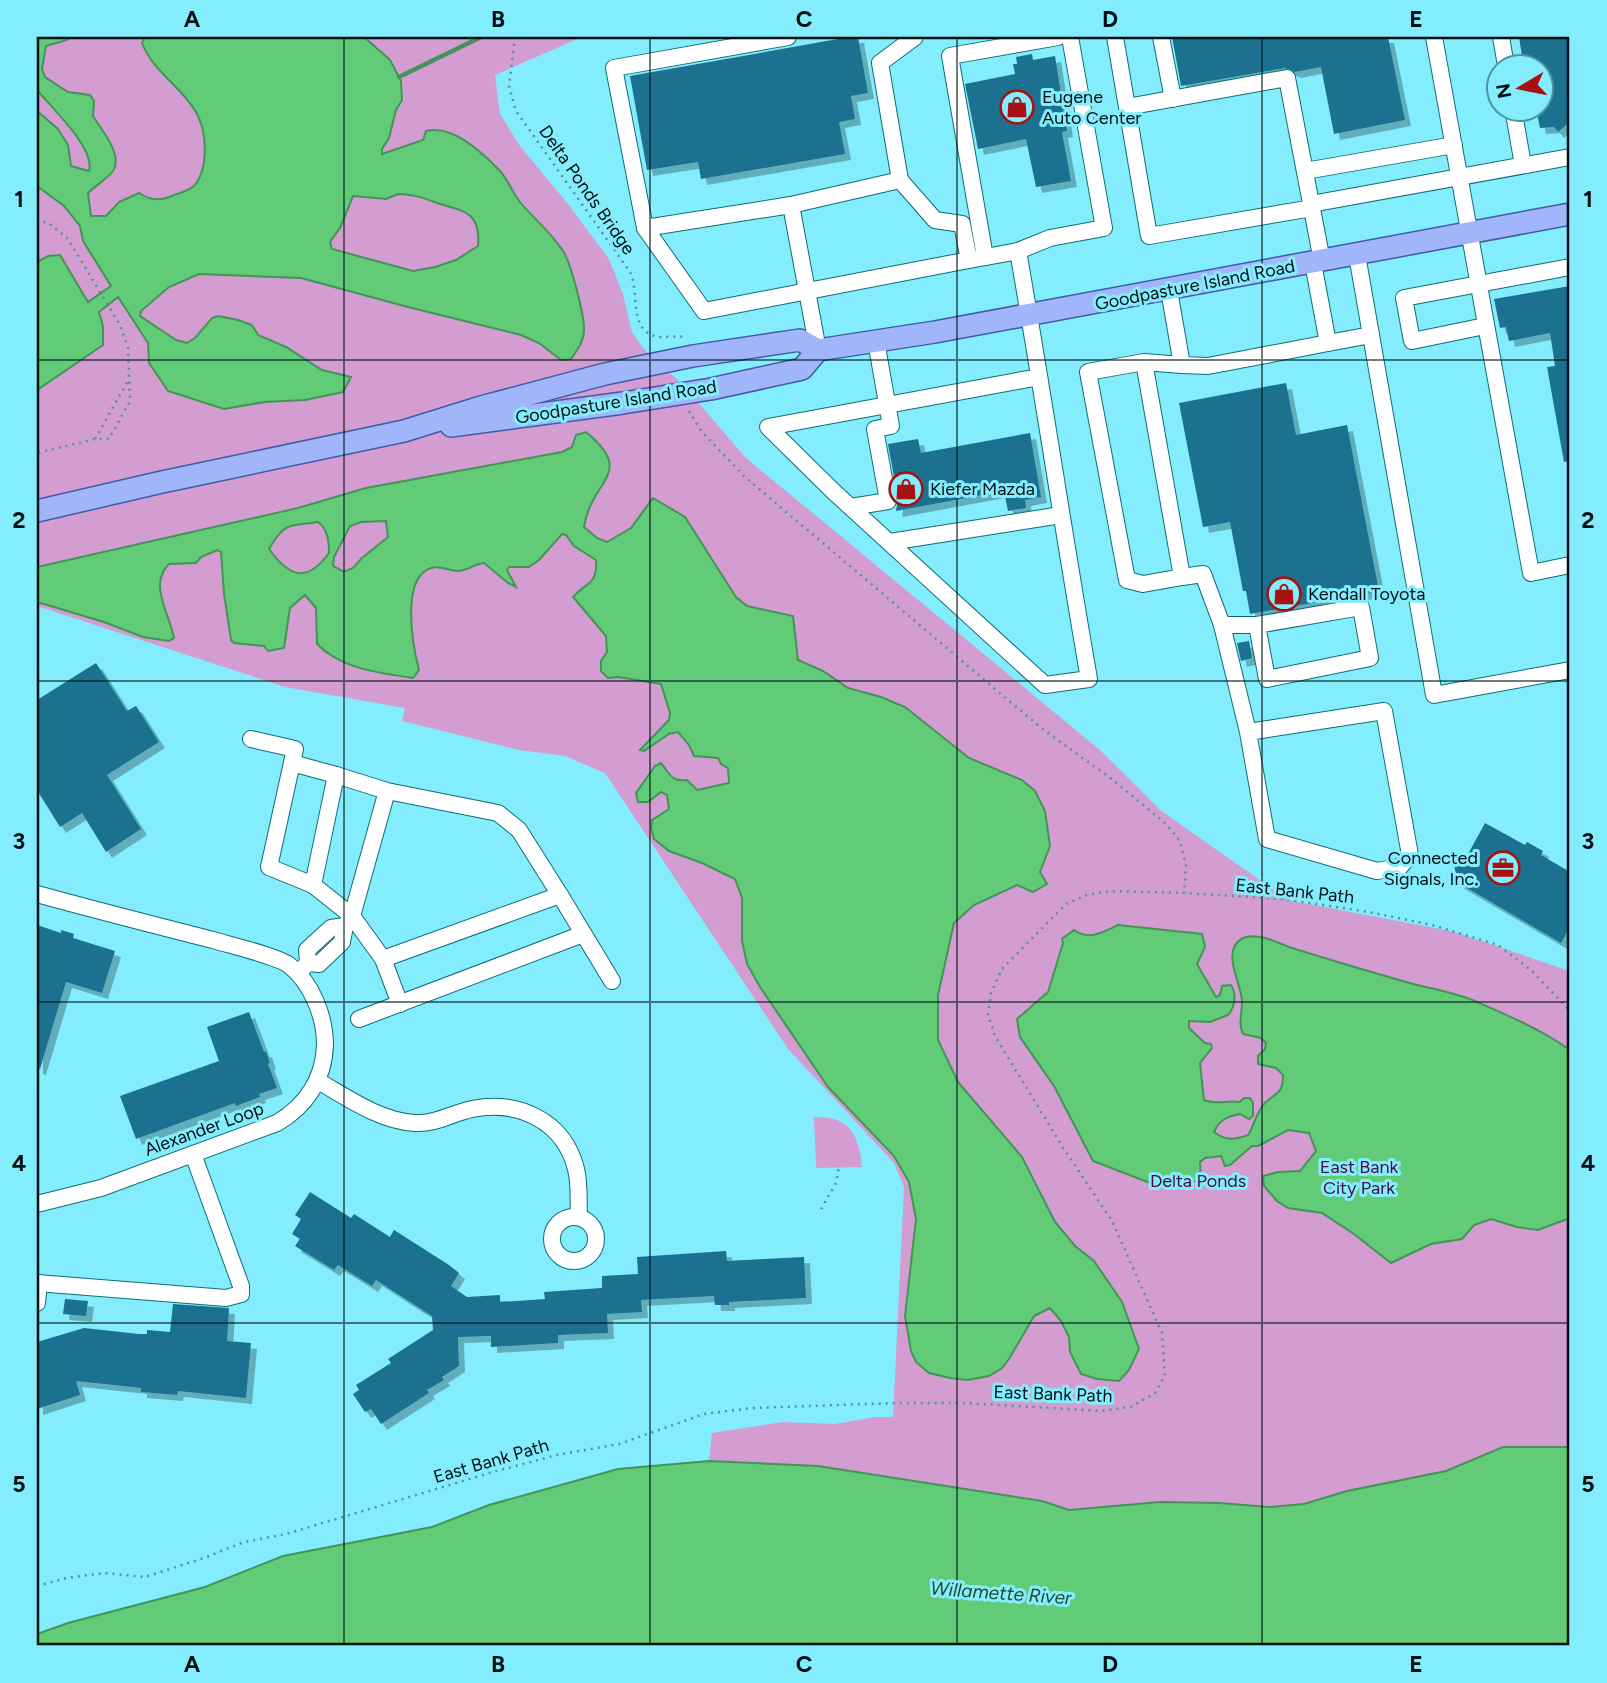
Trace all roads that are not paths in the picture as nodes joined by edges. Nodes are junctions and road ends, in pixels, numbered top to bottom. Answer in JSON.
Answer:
{"nodes":[{"id":1,"x":788,"y":37,"type":"edge"},
{"id":2,"x":915,"y":37,"type":"edge"},
{"id":3,"x":1058,"y":37,"type":"edge"},
{"id":4,"x":1070,"y":37,"type":"edge"},
{"id":5,"x":1115,"y":37,"type":"edge"},
{"id":6,"x":1161,"y":37,"type":"edge"},
{"id":7,"x":1434,"y":37,"type":"edge"},
{"id":8,"x":696,"y":45,"type":"edge"},
{"id":9,"x":1173,"y":99,"type":"junction"},
{"id":10,"x":1127,"y":107,"type":"junction"},
{"id":11,"x":1515,"y":122,"type":"edge"},
{"id":12,"x":1454,"y":145,"type":"junction"},
{"id":13,"x":1570,"y":157,"type":"edge"},
{"id":14,"x":1523,"y":165,"type":"junction"},
{"id":15,"x":1305,"y":172,"type":"junction"},
{"id":16,"x":1459,"y":176,"type":"junction"},
{"id":17,"x":900,"y":180,"type":"junction"},
{"id":18,"x":791,"y":205,"type":"junction"},
{"id":19,"x":1311,"y":206,"type":"junction"},
{"id":20,"x":1570,"y":214,"type":"edge"},
{"id":21,"x":645,"y":228,"type":"junction"},
{"id":22,"x":1469,"y":233,"type":"junction"},
{"id":23,"x":1018,"y":251,"type":"junction"},
{"id":24,"x":1357,"y":255,"type":"junction"},
{"id":25,"x":977,"y":259,"type":"junction"},
{"id":26,"x":1318,"y":262,"type":"junction"},
{"id":27,"x":1570,"y":267,"type":"edge"},
{"id":28,"x":1477,"y":284,"type":"junction"},
{"id":29,"x":1169,"y":290,"type":"junction"},
{"id":30,"x":807,"y":293,"type":"junction"},
{"id":31,"x":1029,"y":316,"type":"junction"},
{"id":32,"x":1485,"y":326,"type":"junction"},
{"id":33,"x":1371,"y":335,"type":"junction"},
{"id":34,"x":876,"y":341,"type":"junction"},
{"id":35,"x":1328,"y":343,"type":"junction"},
{"id":36,"x":818,"y":350,"type":"junction"},
{"id":37,"x":1144,"y":362,"type":"junction"},
{"id":38,"x":1182,"y":365,"type":"junction"},
{"id":39,"x":1039,"y":377,"type":"junction"},
{"id":40,"x":887,"y":404,"type":"junction"},
{"id":41,"x":404,"y":431,"type":"junction"},
{"id":42,"x":851,"y":507,"type":"junction"},
{"id":43,"x":37,"y":511,"type":"edge"},
{"id":44,"x":1061,"y":515,"type":"junction"},
{"id":45,"x":890,"y":542,"type":"junction"},
{"id":46,"x":1570,"y":565,"type":"edge"},
{"id":47,"x":1182,"y":578,"type":"junction"},
{"id":48,"x":1222,"y":625,"type":"junction"},
{"id":49,"x":1257,"y":625,"type":"junction"},
{"id":50,"x":1570,"y":670,"type":"edge"},
{"id":51,"x":1248,"y":732,"type":"junction"},
{"id":52,"x":251,"y":739,"type":"dead end"},
{"id":53,"x":292,"y":763,"type":"junction"},
{"id":54,"x":336,"y":775,"type":"junction"},
{"id":55,"x":387,"y":791,"type":"junction"},
{"id":56,"x":313,"y":885,"type":"junction"},
{"id":57,"x":37,"y":894,"type":"edge"},
{"id":58,"x":560,"y":895,"type":"junction"},
{"id":59,"x":348,"y":921,"type":"junction"},
{"id":60,"x":583,"y":934,"type":"junction"},
{"id":61,"x":383,"y":959,"type":"junction"},
{"id":62,"x":302,"y":968,"type":"junction"},
{"id":63,"x":612,"y":981,"type":"dead end"},
{"id":64,"x":400,"y":1004,"type":"junction"},
{"id":65,"x":359,"y":1019,"type":"dead end"},
{"id":66,"x":318,"y":1081,"type":"junction"},
{"id":67,"x":193,"y":1154,"type":"junction"},
{"id":68,"x":37,"y":1204,"type":"edge"},
{"id":69,"x":579,"y":1217,"type":"dead end"},
{"id":70,"x":38,"y":1283,"type":"edge"},
{"id":71,"x":37,"y":1303,"type":"edge"}],
"edges":[{"from":1,"to":8,"type":"street"},
{"from":2,"to":17,"type":"street"},
{"from":3,"to":25,"type":"street"},
{"from":4,"to":23,"type":"street"},
{"from":5,"to":10,"type":"street"},
{"from":6,"to":9,"type":"street"},
{"from":7,"to":12,"type":"street"},
{"from":8,"to":21,"type":"street"},
{"from":9,"to":10,"type":"street"},
{"from":9,"to":15,"type":"street"},
{"from":10,"to":19,"type":"street"},
{"from":11,"to":14,"type":"street"},
{"from":12,"to":15,"type":"street"},
{"from":12,"to":16,"type":"street"},
{"from":13,"to":14,"type":"street"},
{"from":14,"to":16,"type":"street"},
{"from":15,"to":19,"type":"street"},
{"from":16,"to":19,"type":"street"},
{"from":16,"to":22,"type":"street"},
{"from":17,"to":18,"type":"street"},
{"from":17,"to":25,"type":"street"},
{"from":18,"to":21,"type":"street"},
{"from":18,"to":30,"type":"street"},
{"from":19,"to":26,"type":"street"},
{"from":20,"to":22,"type":"main road","name":"Goodpasture Island Road"},
{"from":21,"to":30,"type":"street"},
{"from":22,"to":24,"type":"main road","name":"Goodpasture Island Road"},
{"from":22,"to":28,"type":"street"},
{"from":23,"to":25,"type":"street"},
{"from":23,"to":31,"type":"street"},
{"from":24,"to":26,"type":"main road","name":"Goodpasture Island Road"},
{"from":24,"to":33,"type":"street"},
{"from":25,"to":30,"type":"street"},
{"from":26,"to":29,"type":"main road","name":"Goodpasture Island Road"},
{"from":26,"to":35,"type":"street"},
{"from":27,"to":28,"type":"street"},
{"from":28,"to":32,"type":"street"},
{"from":28,"to":32,"type":"street"},
{"from":29,"to":31,"type":"main road","name":"Goodpasture Island Road"},
{"from":29,"to":38,"type":"street"},
{"from":30,"to":36,"type":"street"},
{"from":31,"to":34,"type":"main road","name":"Goodpasture Island Road"},
{"from":31,"to":39,"type":"street"},
{"from":32,"to":46,"type":"street"},
{"from":33,"to":35,"type":"street"},
{"from":33,"to":50,"type":"street"},
{"from":34,"to":36,"type":"main road","name":"Goodpasture Island Road"},
{"from":34,"to":40,"type":"street"},
{"from":35,"to":38,"type":"street"},
{"from":36,"to":41,"type":"main road","name":"Goodpasture Island Road"},
{"from":36,"to":41,"type":"main road","name":"Goodpasture Island Road"},
{"from":37,"to":38,"type":"street"},
{"from":37,"to":47,"type":"street"},
{"from":37,"to":47,"type":"street"},
{"from":39,"to":40,"type":"street"},
{"from":39,"to":44,"type":"street"},
{"from":40,"to":42,"type":"street"},
{"from":40,"to":42,"type":"street"},
{"from":41,"to":43,"type":"main road","name":"Goodpasture Island Road"},
{"from":42,"to":45,"type":"street"},
{"from":44,"to":45,"type":"street"},
{"from":44,"to":45,"type":"street"},
{"from":47,"to":48,"type":"street"},
{"from":48,"to":49,"type":"street"},
{"from":48,"to":51,"type":"street"},
{"from":49,"to":49,"type":"street"},
{"from":51,"to":51,"type":"street"},
{"from":52,"to":53,"type":"street"},
{"from":53,"to":54,"type":"street"},
{"from":53,"to":56,"type":"street"},
{"from":54,"to":55,"type":"street"},
{"from":54,"to":56,"type":"street"},
{"from":55,"to":58,"type":"street"},
{"from":55,"to":59,"type":"street"},
{"from":56,"to":59,"type":"street"},
{"from":57,"to":62,"type":"street","name":"Alexander Loop"},
{"from":58,"to":60,"type":"street"},
{"from":58,"to":61,"type":"street"},
{"from":59,"to":61,"type":"street"},
{"from":59,"to":62,"type":"street"},
{"from":60,"to":63,"type":"street"},
{"from":60,"to":64,"type":"street"},
{"from":61,"to":64,"type":"street"},
{"from":62,"to":66,"type":"street","name":"Alexander Loop"},
{"from":64,"to":65,"type":"street"},
{"from":66,"to":67,"type":"street","name":"Alexander Loop"},
{"from":66,"to":69,"type":"street"},
{"from":67,"to":68,"type":"street","name":"Alexander Loop"},
{"from":67,"to":70,"type":"street"},
{"from":70,"to":71,"type":"street"}]}
